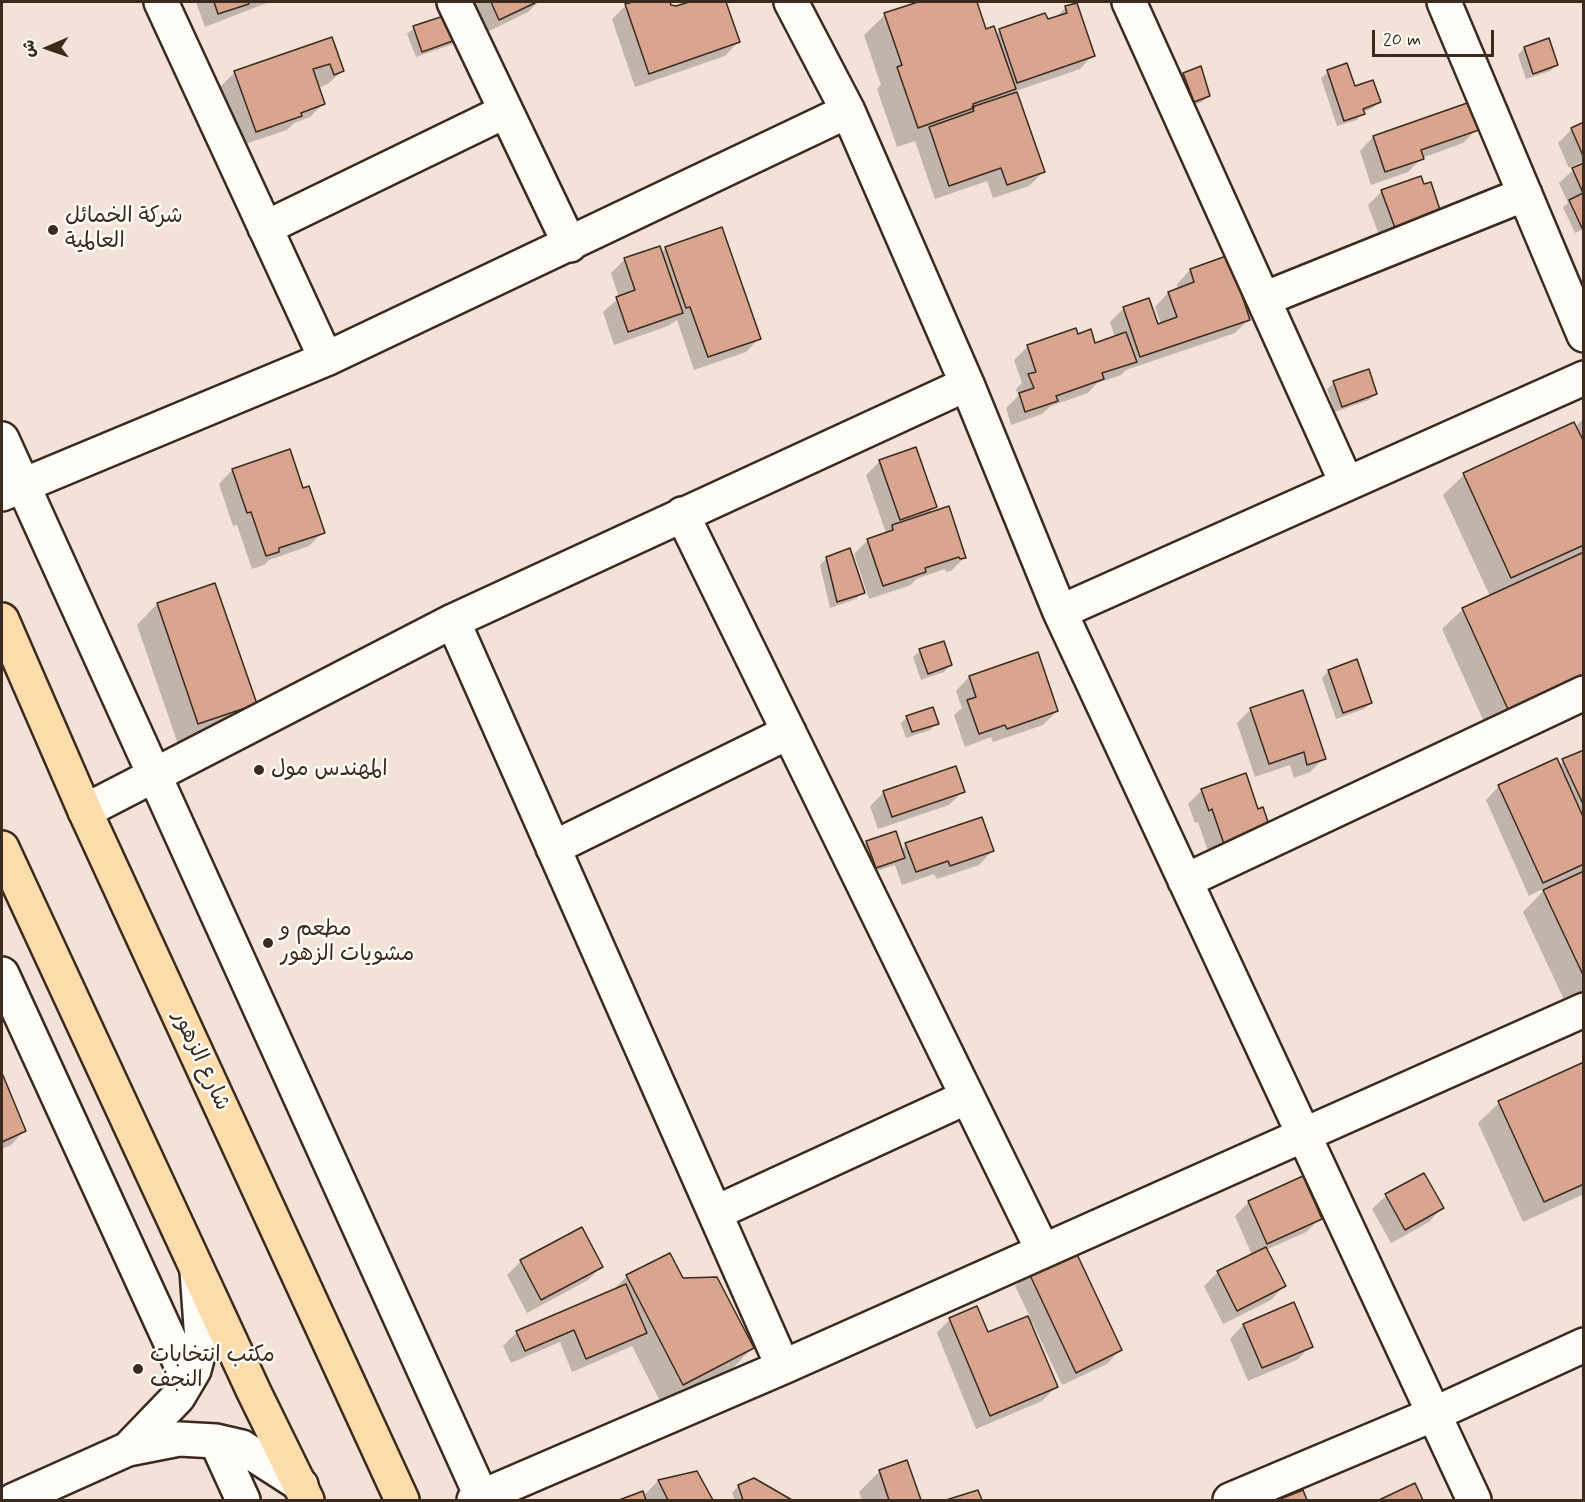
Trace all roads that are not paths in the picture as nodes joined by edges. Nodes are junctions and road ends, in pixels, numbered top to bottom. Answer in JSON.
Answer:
{"nodes":[{"id":1,"x":161,"y":2,"type":"edge"},
{"id":2,"x":454,"y":2,"type":"edge"},
{"id":3,"x":791,"y":2,"type":"edge"},
{"id":4,"x":1129,"y":2,"type":"edge"},
{"id":5,"x":1444,"y":2,"type":"edge"},
{"id":6,"x":506,"y":111,"type":"junction"},
{"id":7,"x":848,"y":111,"type":"junction"},
{"id":8,"x":1525,"y":194,"type":"junction"},
{"id":9,"x":265,"y":228,"type":"junction"},
{"id":10,"x":570,"y":245,"type":"junction"},
{"id":11,"x":1264,"y":299,"type":"junction"},
{"id":12,"x":1584,"y":335,"type":"edge"},
{"id":13,"x":326,"y":359,"type":"junction"},
{"id":14,"x":1584,"y":378,"type":"edge"},
{"id":15,"x":967,"y":384,"type":"junction"},
{"id":16,"x":2,"y":439,"type":"edge"},
{"id":17,"x":1347,"y":482,"type":"junction"},
{"id":18,"x":12,"y":490,"type":"edge"},
{"id":19,"x":682,"y":514,"type":"junction"},
{"id":20,"x":1059,"y":612,"type":"junction"},
{"id":21,"x":2,"y":620,"type":"edge"},
{"id":22,"x":453,"y":621,"type":"junction"},
{"id":23,"x":1584,"y":693,"type":"edge"},
{"id":24,"x":789,"y":732,"type":"junction"},
{"id":25,"x":156,"y":774,"type":"junction"},
{"id":26,"x":85,"y":811,"type":"junction"},
{"id":27,"x":2,"y":848,"type":"edge"},
{"id":28,"x":553,"y":848,"type":"junction"},
{"id":29,"x":1185,"y":880,"type":"junction"},
{"id":30,"x":2,"y":974,"type":"edge"},
{"id":31,"x":1584,"y":1010,"type":"edge"},
{"id":32,"x":967,"y":1096,"type":"junction"},
{"id":33,"x":1304,"y":1135,"type":"junction"},
{"id":34,"x":715,"y":1213,"type":"junction"},
{"id":35,"x":1043,"y":1251,"type":"junction"},
{"id":36,"x":197,"y":1271,"type":"junction"},
{"id":37,"x":1584,"y":1345,"type":"edge"},
{"id":38,"x":783,"y":1367,"type":"junction"},
{"id":39,"x":188,"y":1380,"type":"junction"},
{"id":40,"x":1434,"y":1414,"type":"junction"},
{"id":41,"x":216,"y":1441,"type":"junction"},
{"id":42,"x":128,"y":1449,"type":"junction"},
{"id":43,"x":304,"y":1493,"type":"edge"},
{"id":44,"x":480,"y":1499,"type":"edge"},
{"id":45,"x":14,"y":1500,"type":"edge"},
{"id":46,"x":243,"y":1500,"type":"edge"},
{"id":47,"x":402,"y":1500,"type":"edge"},
{"id":48,"x":1230,"y":1500,"type":"edge"},
{"id":49,"x":1474,"y":1500,"type":"edge"}],
"edges":[{"from":1,"to":9,"type":"street"},
{"from":2,"to":6,"type":"street"},
{"from":3,"to":7,"type":"street"},
{"from":4,"to":11,"type":"street"},
{"from":5,"to":8,"type":"street"},
{"from":6,"to":9,"type":"street"},
{"from":6,"to":10,"type":"street"},
{"from":7,"to":10,"type":"street"},
{"from":7,"to":15,"type":"street"},
{"from":8,"to":11,"type":"street"},
{"from":8,"to":12,"type":"street"},
{"from":9,"to":13,"type":"street"},
{"from":10,"to":13,"type":"street"},
{"from":11,"to":17,"type":"street"},
{"from":13,"to":18,"type":"street"},
{"from":14,"to":17,"type":"street"},
{"from":15,"to":19,"type":"street"},
{"from":15,"to":20,"type":"street"},
{"from":16,"to":18,"type":"street"},
{"from":17,"to":20,"type":"street"},
{"from":18,"to":25,"type":"street"},
{"from":19,"to":22,"type":"street"},
{"from":19,"to":24,"type":"street"},
{"from":20,"to":29,"type":"street"},
{"from":21,"to":26,"type":"main road","name":"شارع الزهور"},
{"from":22,"to":25,"type":"street"},
{"from":22,"to":28,"type":"street"},
{"from":23,"to":29,"type":"street"},
{"from":24,"to":28,"type":"street"},
{"from":24,"to":32,"type":"street"},
{"from":25,"to":26,"type":"street"},
{"from":25,"to":44,"type":"street"},
{"from":26,"to":47,"type":"main road","name":"شارع الزهور"},
{"from":27,"to":36,"type":"main road"},
{"from":28,"to":34,"type":"street"},
{"from":29,"to":33,"type":"street"},
{"from":30,"to":39,"type":"street"},
{"from":31,"to":33,"type":"street"},
{"from":32,"to":34,"type":"street"},
{"from":32,"to":35,"type":"street"},
{"from":33,"to":35,"type":"street"},
{"from":33,"to":40,"type":"street"},
{"from":34,"to":38,"type":"street"},
{"from":35,"to":38,"type":"street"},
{"from":36,"to":39,"type":"street"},
{"from":36,"to":43,"type":"main road"},
{"from":37,"to":40,"type":"street"},
{"from":38,"to":44,"type":"street"},
{"from":39,"to":42,"type":"street"},
{"from":40,"to":48,"type":"street"},
{"from":40,"to":49,"type":"street"},
{"from":41,"to":42,"type":"street"},
{"from":41,"to":43,"type":"street"},
{"from":41,"to":46,"type":"street"},
{"from":42,"to":45,"type":"street"}]}
